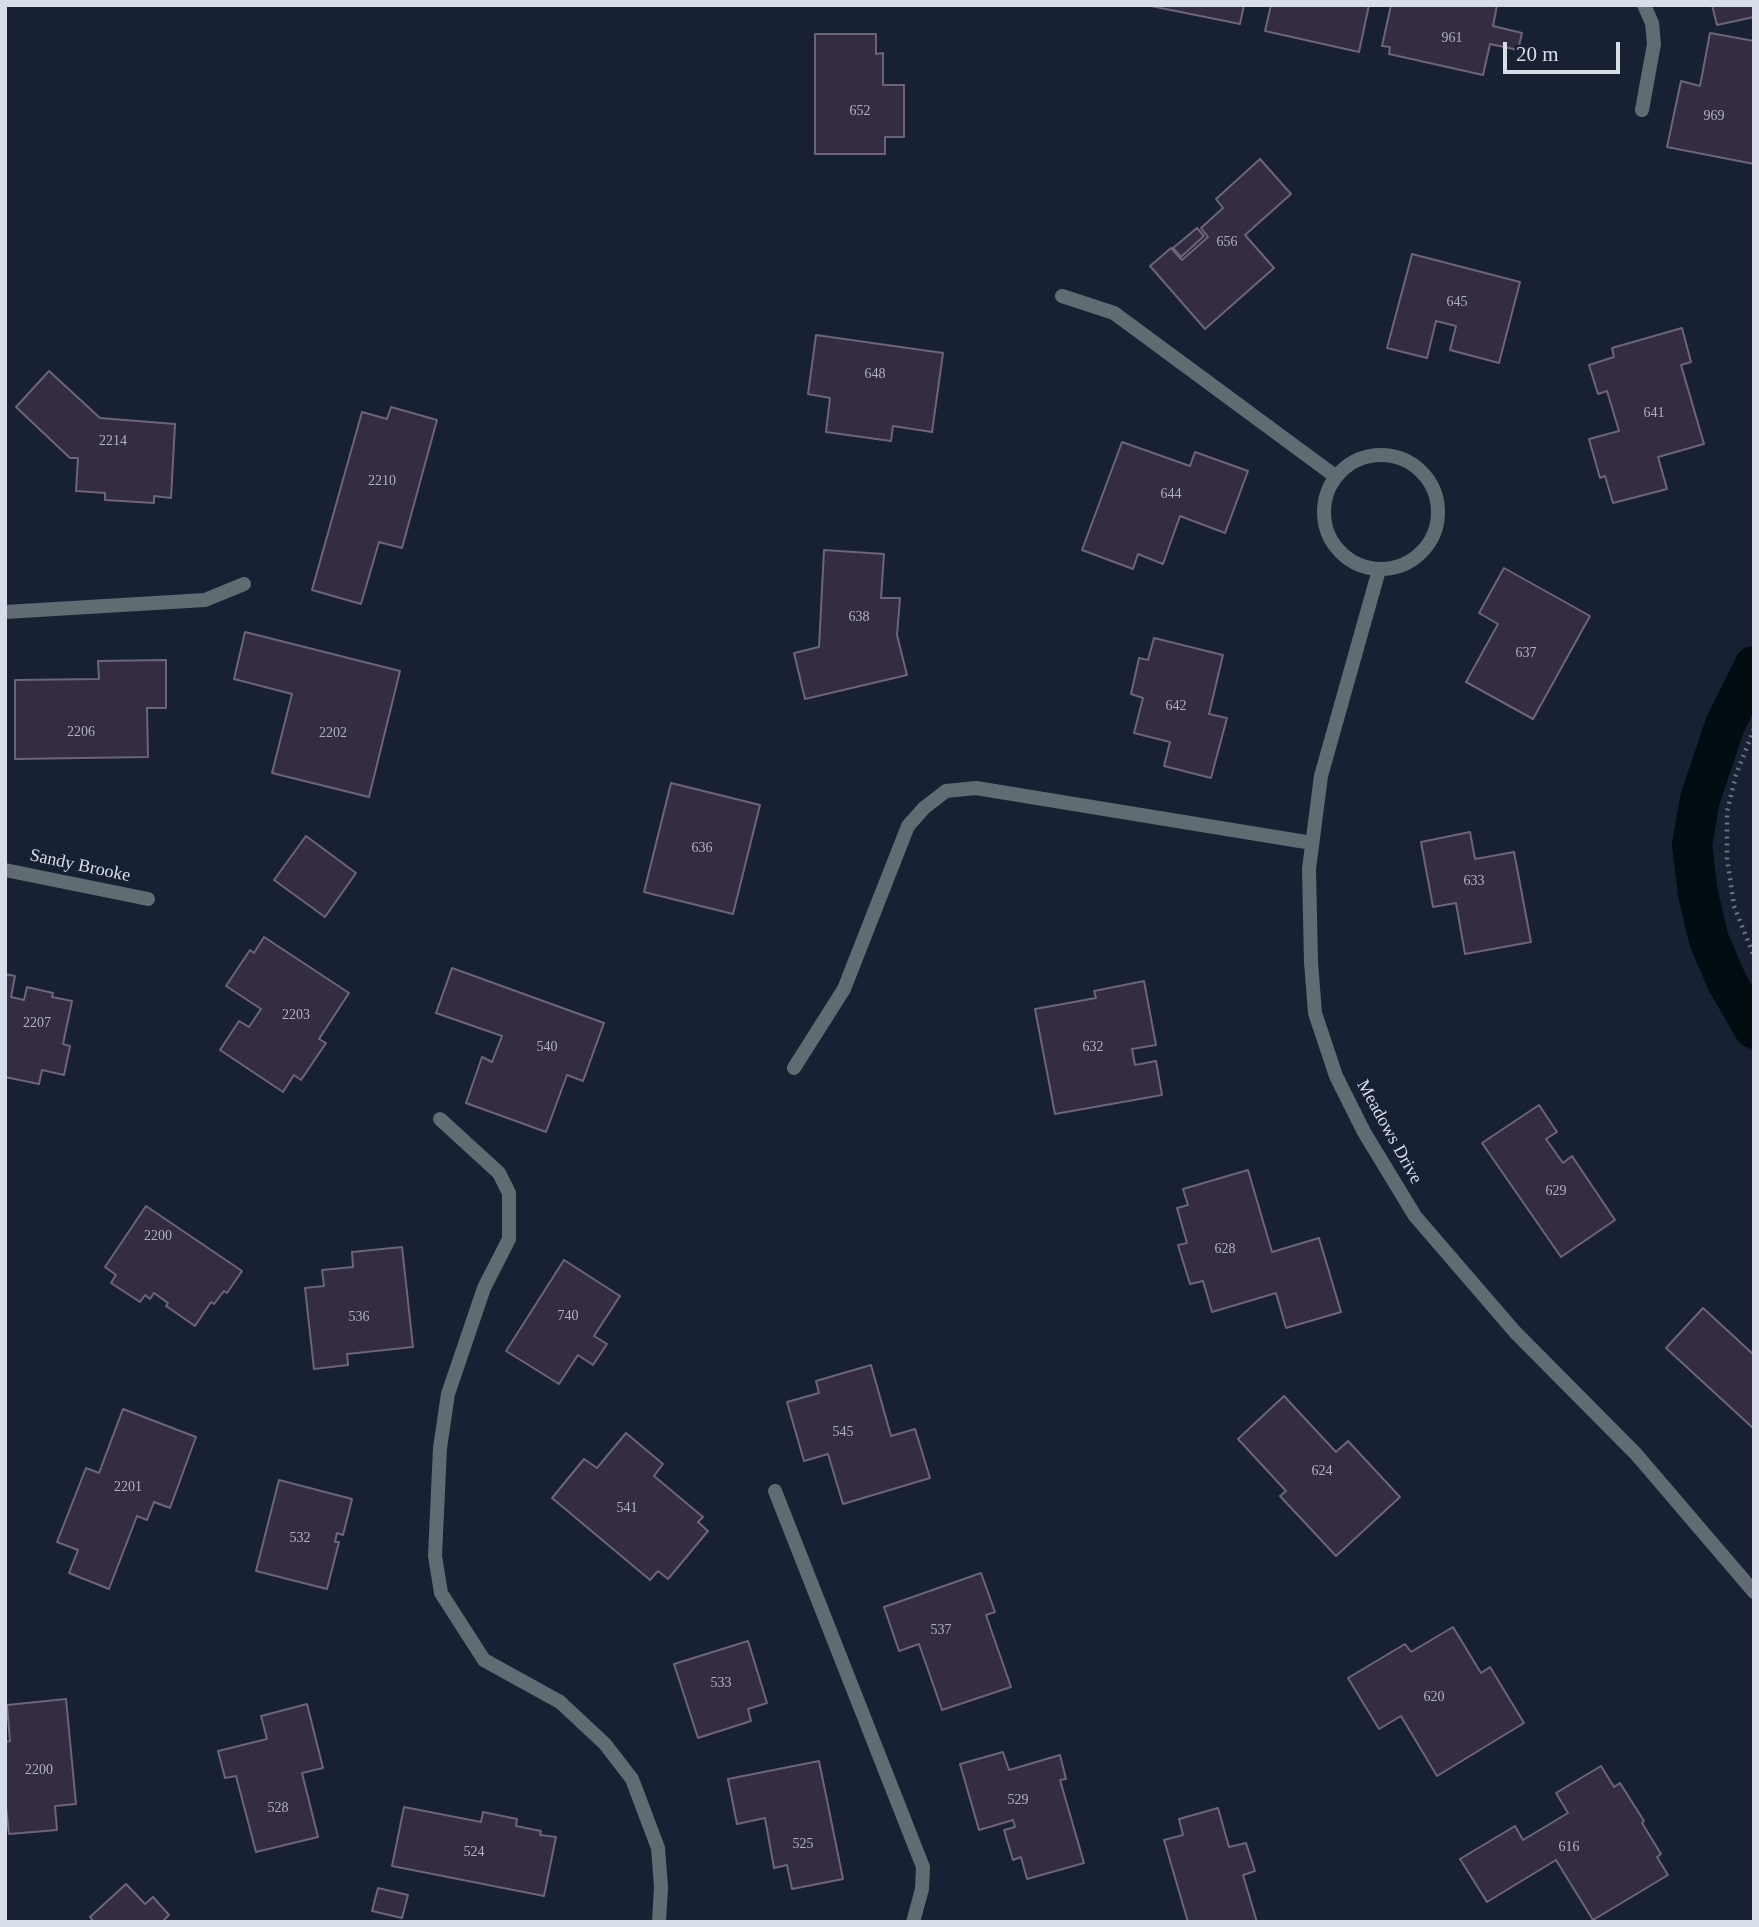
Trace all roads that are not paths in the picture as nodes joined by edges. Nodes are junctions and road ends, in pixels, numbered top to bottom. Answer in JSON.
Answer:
{"nodes":[{"id":1,"x":1644,"y":5,"type":"edge"},
{"id":2,"x":1642,"y":110,"type":"dead end"},
{"id":3,"x":1062,"y":296,"type":"dead end"},
{"id":4,"x":1335,"y":476,"type":"junction"},
{"id":5,"x":1380,"y":570,"type":"junction"},
{"id":6,"x":244,"y":584,"type":"dead end"},
{"id":7,"x":5,"y":612,"type":"edge"},
{"id":8,"x":1312,"y":843,"type":"junction"},
{"id":9,"x":5,"y":870,"type":"edge"},
{"id":10,"x":148,"y":900,"type":"dead end"},
{"id":11,"x":794,"y":1068,"type":"dead end"},
{"id":12,"x":440,"y":1119,"type":"dead end"},
{"id":13,"x":775,"y":1491,"type":"dead end"},
{"id":14,"x":1754,"y":1592,"type":"edge"},
{"id":15,"x":659,"y":1922,"type":"edge"},
{"id":16,"x":913,"y":1922,"type":"edge"}],
"edges":[{"from":1,"to":2,"type":"street"},
{"from":3,"to":4,"type":"street"},
{"from":4,"to":5,"type":"street"},
{"from":4,"to":5,"type":"street"},
{"from":5,"to":8,"type":"street","name":"Meadows Drive"},
{"from":6,"to":7,"type":"street"},
{"from":8,"to":11,"type":"street"},
{"from":8,"to":14,"type":"street","name":"Meadows Drive"},
{"from":9,"to":10,"type":"street","name":"Sandy Brooke"},
{"from":12,"to":15,"type":"street"},
{"from":13,"to":16,"type":"street"}]}
